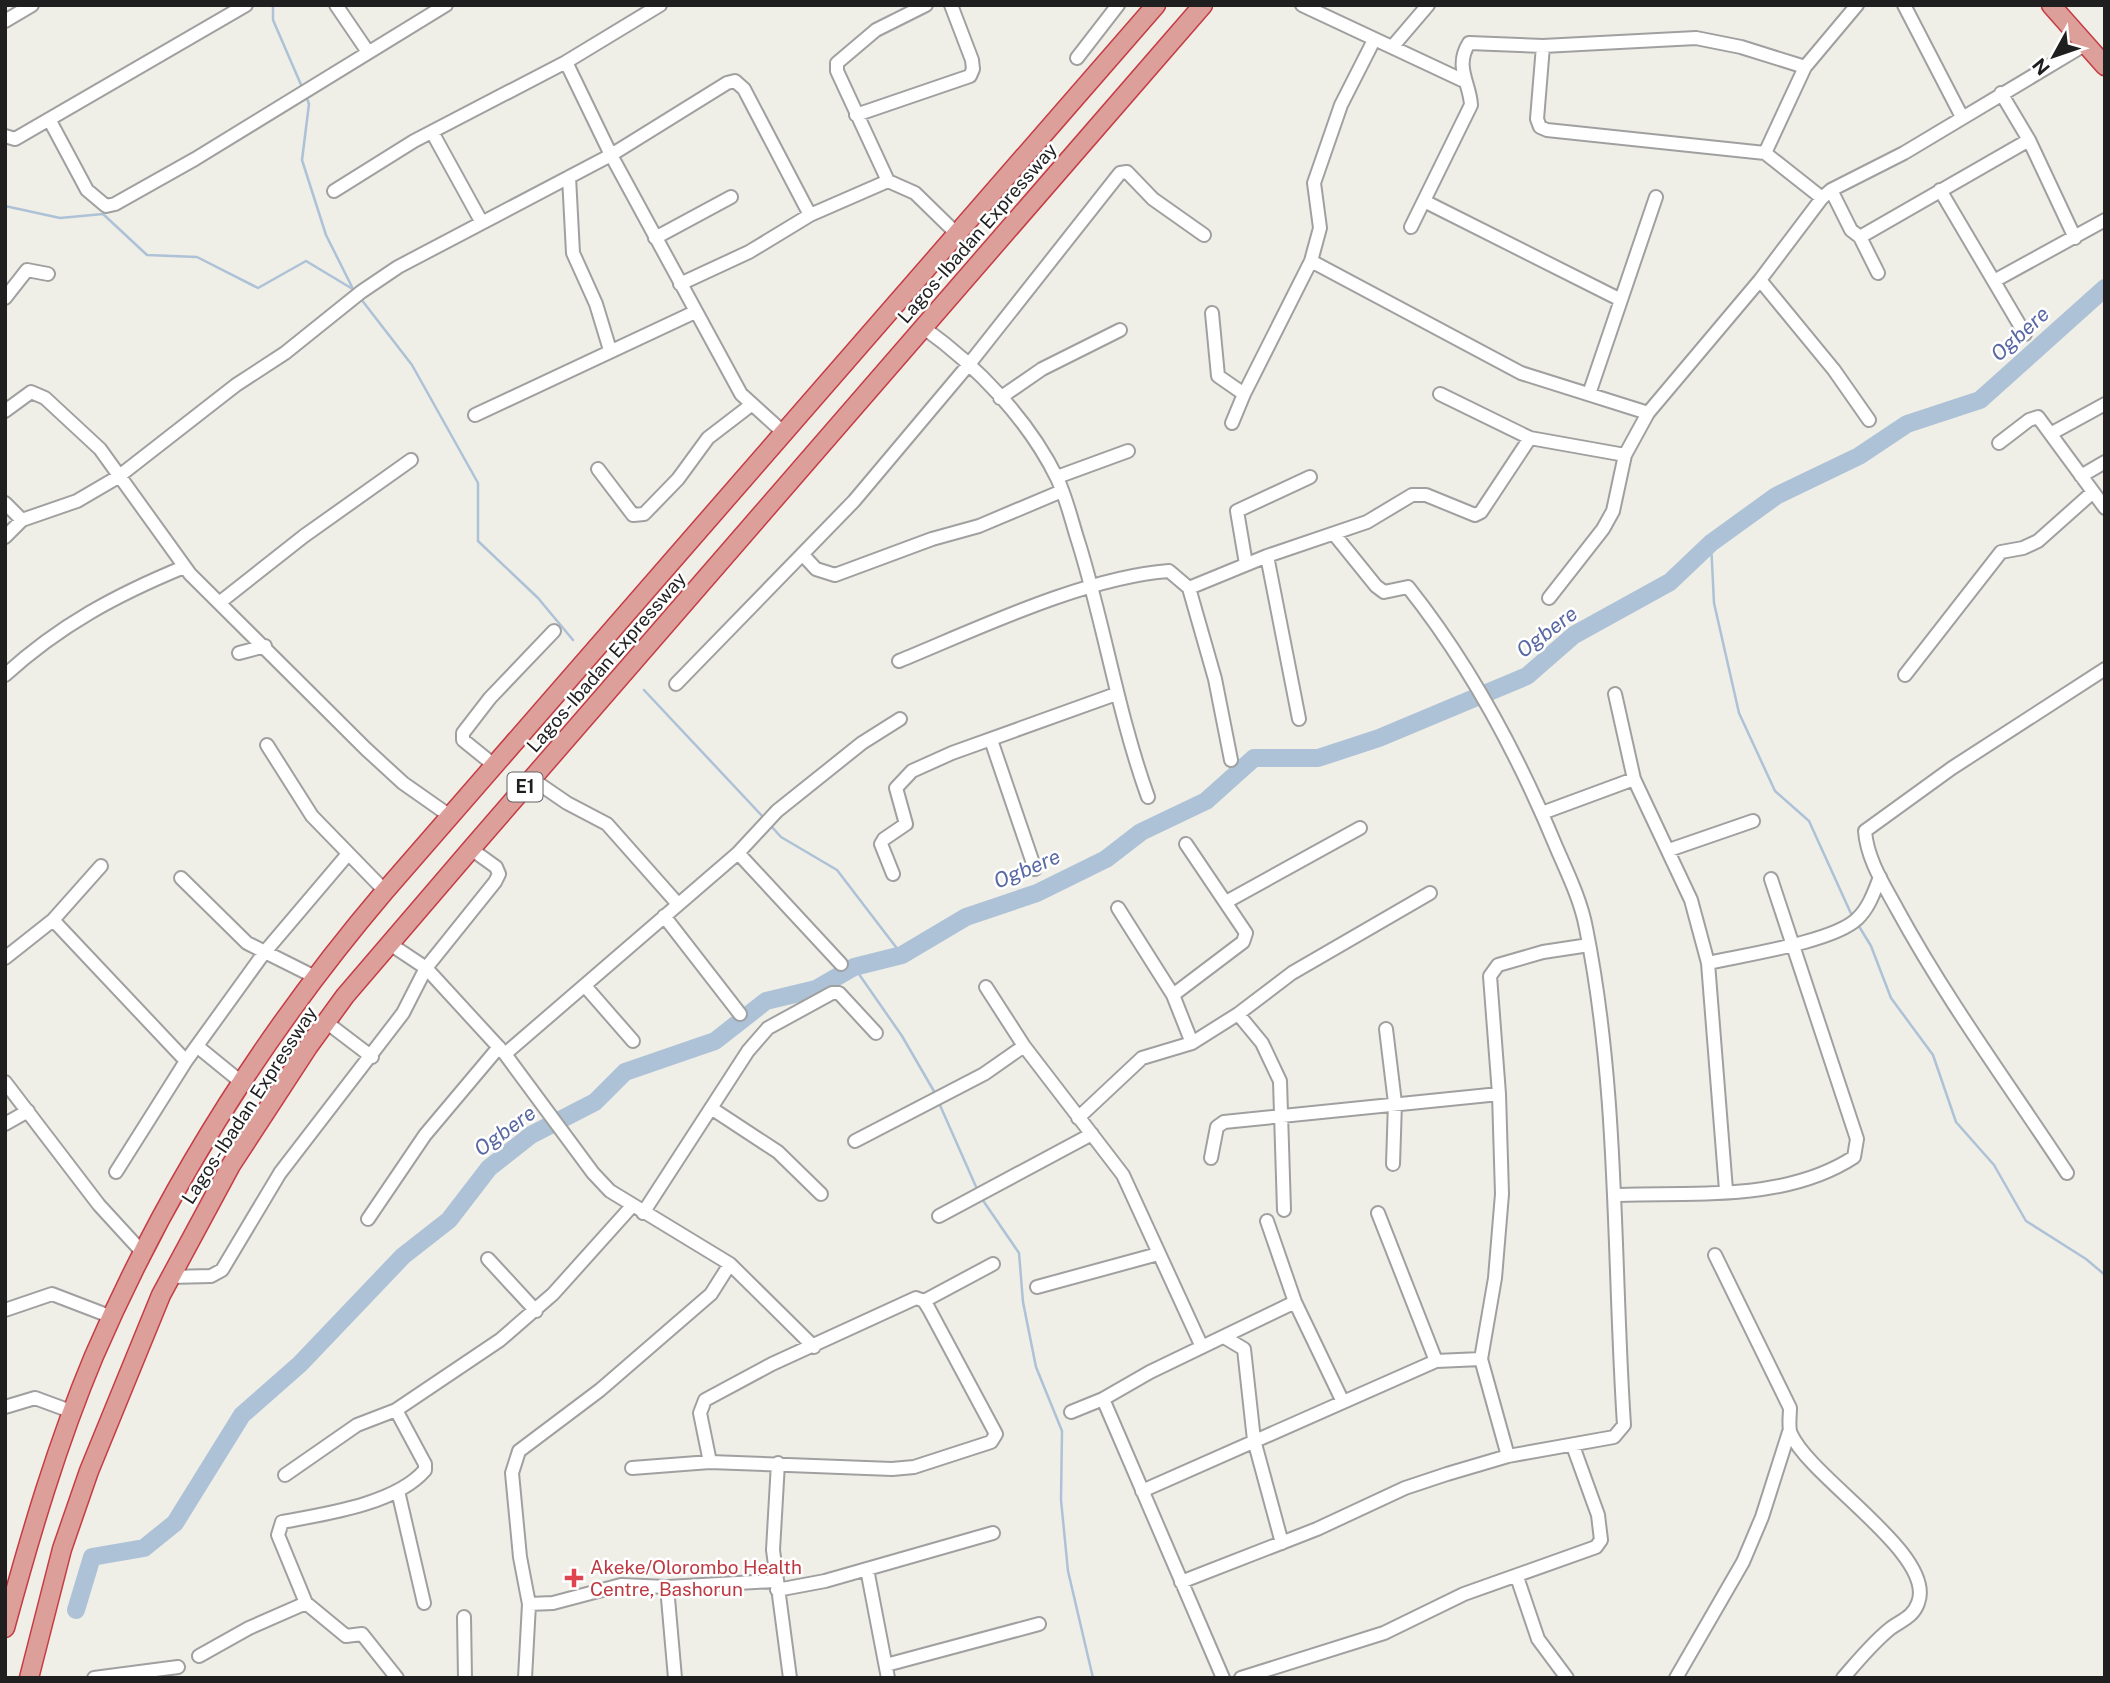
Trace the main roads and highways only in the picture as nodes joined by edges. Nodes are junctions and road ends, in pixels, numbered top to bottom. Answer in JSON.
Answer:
{"nodes":[{"id":1,"x":1156,"y":5,"type":"edge"},
{"id":2,"x":1203,"y":5,"type":"edge"},
{"id":3,"x":1218,"y":5,"type":"edge"},
{"id":4,"x":2051,"y":5,"type":"edge"},
{"id":5,"x":2067,"y":5,"type":"edge"},
{"id":6,"x":1184,"y":27,"type":"junction"},
{"id":7,"x":2105,"y":47,"type":"edge"},
{"id":8,"x":2105,"y":66,"type":"edge"},
{"id":9,"x":5,"y":1628,"type":"edge"},
{"id":10,"x":29,"y":1678,"type":"edge"}],
"edges":[{"from":1,"to":9,"type":"highway","name":"Lagos-Ibadan Expressway","number":"E1"},
{"from":2,"to":6,"type":"highway","name":"Lagos-Ibadan Expressway","number":"E1"},
{"from":3,"to":6,"type":"highway"},
{"from":4,"to":8,"type":"highway"},
{"from":5,"to":7,"type":"highway"},
{"from":6,"to":10,"type":"highway","name":"Lagos-Ibadan Expressway","number":"E1"}]}
